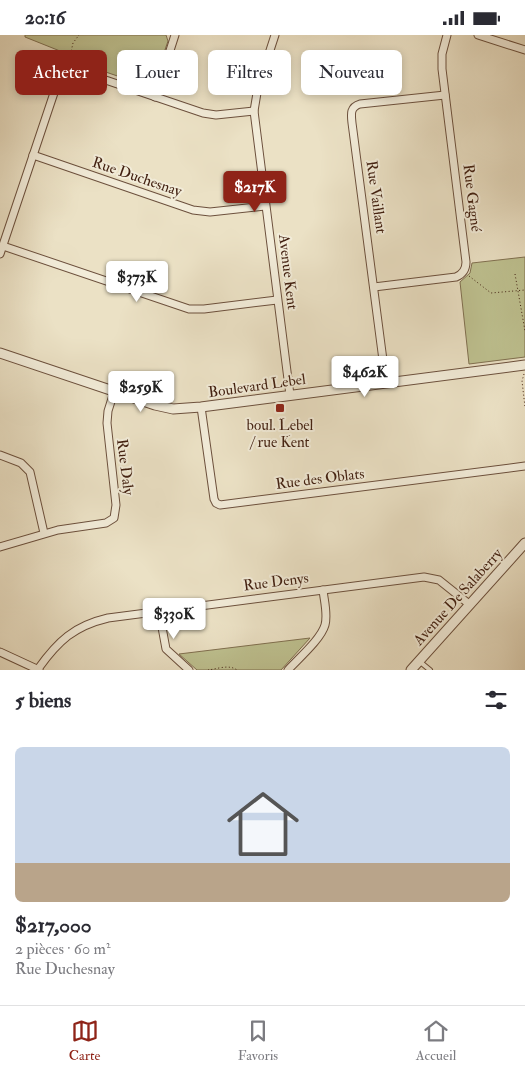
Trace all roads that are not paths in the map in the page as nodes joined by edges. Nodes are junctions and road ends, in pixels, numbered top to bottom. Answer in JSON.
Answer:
{"nodes":[{"id":1,"x":175,"y":35,"type":"edge"},
{"id":2,"x":275,"y":35,"type":"edge"},
{"id":3,"x":447,"y":35,"type":"edge"},
{"id":4,"x":478,"y":35,"type":"edge"},
{"id":5,"x":525,"y":51,"type":"edge"},
{"id":6,"x":445,"y":95,"type":"junction"},
{"id":7,"x":155,"y":97,"type":"junction"},
{"id":8,"x":254,"y":111,"type":"junction"},
{"id":9,"x":33,"y":155,"type":"junction"},
{"id":10,"x":265,"y":206,"type":"junction"},
{"id":11,"x":3,"y":247,"type":"junction"},
{"id":12,"x":0,"y":254,"type":"edge"},
{"id":13,"x":374,"y":287,"type":"junction"},
{"id":14,"x":277,"y":300,"type":"junction"},
{"id":15,"x":0,"y":353,"type":"edge"},
{"id":16,"x":525,"y":365,"type":"edge"},
{"id":17,"x":386,"y":383,"type":"junction"},
{"id":18,"x":114,"y":392,"type":"junction"},
{"id":19,"x":290,"y":395,"type":"junction"},
{"id":20,"x":201,"y":407,"type":"junction"},
{"id":21,"x":0,"y":455,"type":"edge"},
{"id":22,"x":525,"y":466,"type":"edge"},
{"id":23,"x":44,"y":533,"type":"junction"},
{"id":24,"x":525,"y":543,"type":"edge"},
{"id":25,"x":0,"y":547,"type":"edge"},
{"id":26,"x":323,"y":590,"type":"junction"},
{"id":27,"x":469,"y":604,"type":"junction"},
{"id":28,"x":159,"y":611,"type":"junction"},
{"id":29,"x":0,"y":652,"type":"edge"},
{"id":30,"x":419,"y":661,"type":"junction"},
{"id":31,"x":39,"y":670,"type":"edge"},
{"id":32,"x":189,"y":670,"type":"edge"},
{"id":33,"x":288,"y":670,"type":"edge"},
{"id":34,"x":411,"y":670,"type":"edge"},
{"id":35,"x":430,"y":670,"type":"edge"}],
"edges":[{"from":1,"to":7,"type":"street"},
{"from":2,"to":8,"type":"street","name":"Avenue Kent"},
{"from":3,"to":6,"type":"street","name":"Rue Gagné"},
{"from":4,"to":5,"type":"street"},
{"from":6,"to":13,"type":"street","name":"Rue Gagné"},
{"from":6,"to":13,"type":"street","name":"Rue Vaillant"},
{"from":7,"to":8,"type":"street"},
{"from":7,"to":9,"type":"street"},
{"from":8,"to":10,"type":"street","name":"Avenue Kent"},
{"from":9,"to":10,"type":"street","name":"Rue Duchesnay"},
{"from":9,"to":11,"type":"street"},
{"from":10,"to":14,"type":"street","name":"Avenue Kent"},
{"from":11,"to":12,"type":"street"},
{"from":11,"to":14,"type":"street"},
{"from":13,"to":17,"type":"street","name":"Rue Vaillant"},
{"from":14,"to":19,"type":"street","name":"Avenue Kent"},
{"from":15,"to":18,"type":"street","name":"Boulevard Lebel"},
{"from":16,"to":17,"type":"street","name":"Boulevard Lebel"},
{"from":17,"to":19,"type":"street","name":"Boulevard Lebel"},
{"from":18,"to":20,"type":"street","name":"Boulevard Lebel"},
{"from":18,"to":23,"type":"street","name":"Rue Daly"},
{"from":19,"to":20,"type":"street","name":"Boulevard Lebel"},
{"from":20,"to":22,"type":"street","name":"Rue des Oblats"},
{"from":21,"to":23,"type":"street"},
{"from":23,"to":25,"type":"street","name":"Rue Daly"},
{"from":24,"to":27,"type":"street","name":"Avenue De Salaberry"},
{"from":26,"to":27,"type":"street","name":"Rue Denys"},
{"from":26,"to":28,"type":"street","name":"Rue Denys"},
{"from":26,"to":33,"type":"street"},
{"from":27,"to":30,"type":"street","name":"Avenue De Salaberry"},
{"from":28,"to":31,"type":"street","name":"Rue Denys"},
{"from":28,"to":32,"type":"street"},
{"from":29,"to":31,"type":"street"},
{"from":30,"to":34,"type":"street","name":"Avenue De Salaberry"},
{"from":30,"to":35,"type":"lane"}]}
